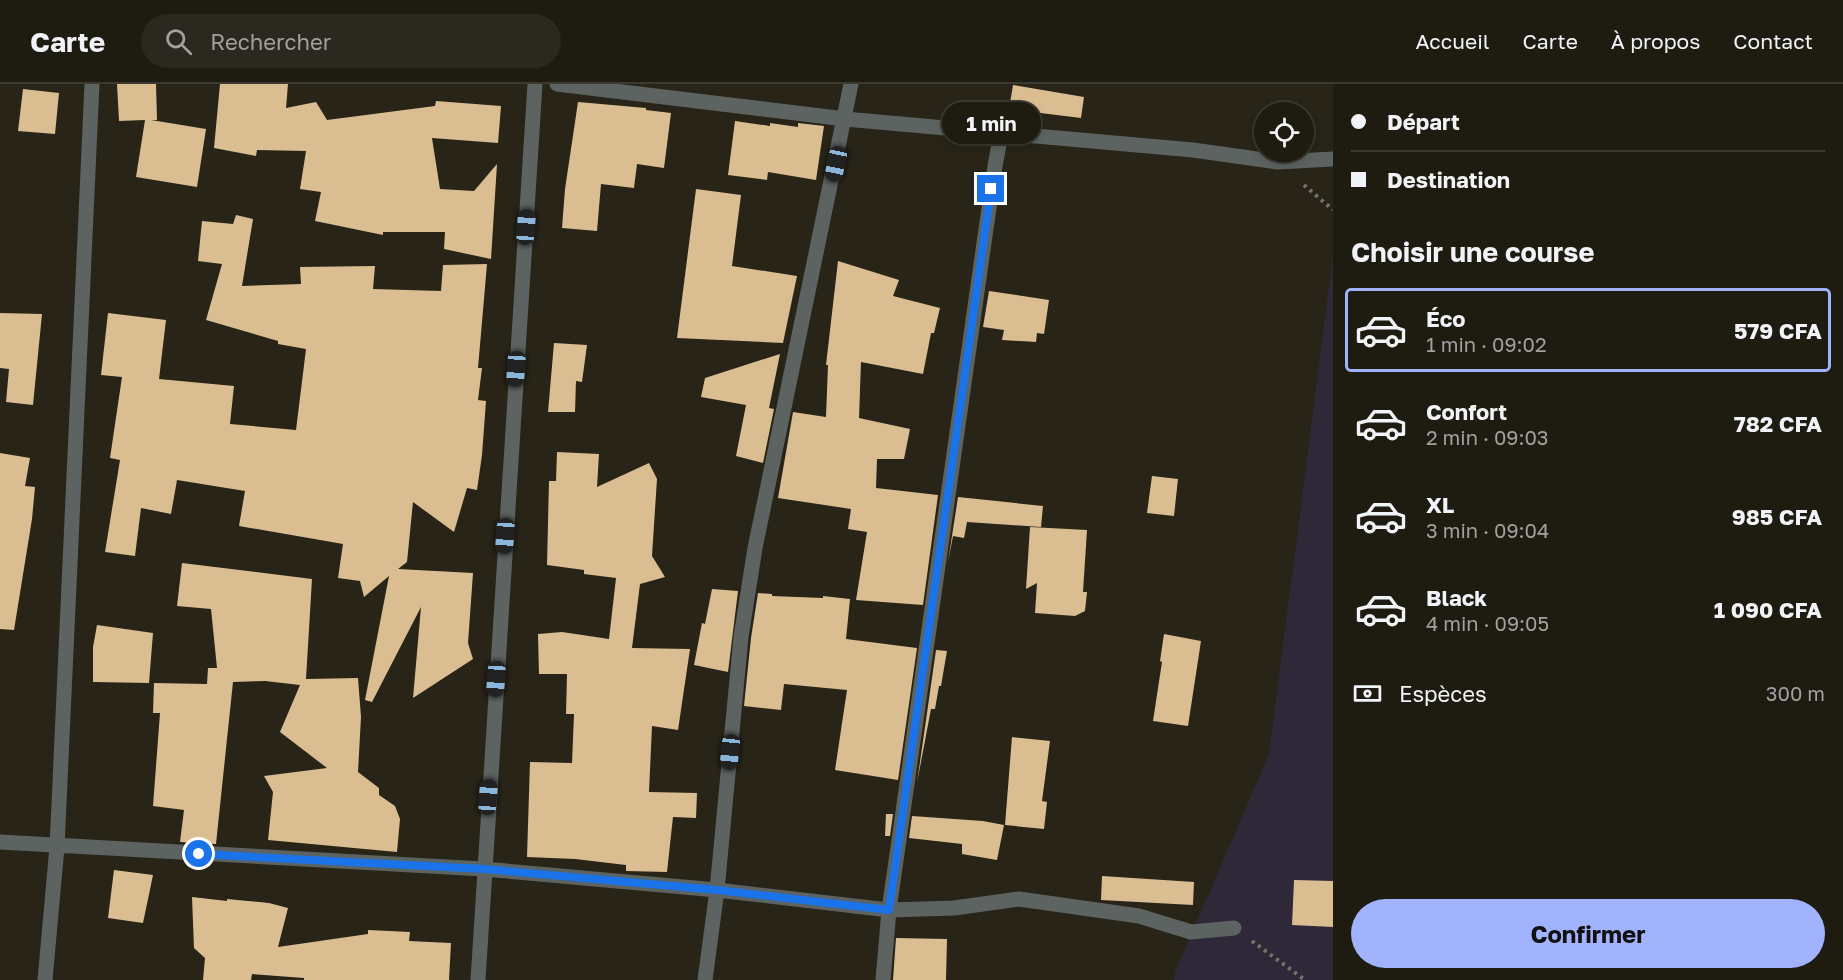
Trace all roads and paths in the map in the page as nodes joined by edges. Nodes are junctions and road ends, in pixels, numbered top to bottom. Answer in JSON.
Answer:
{"nodes":[{"id":1,"x":92,"y":84,"type":"edge"},
{"id":2,"x":535,"y":84,"type":"edge"},
{"id":3,"x":557,"y":84,"type":"edge"},
{"id":4,"x":851,"y":84,"type":"edge"},
{"id":5,"x":845,"y":119,"type":"junction"},
{"id":6,"x":1001,"y":134,"type":"junction"},
{"id":7,"x":1333,"y":159,"type":"edge"},
{"id":8,"x":0,"y":842,"type":"edge"},
{"id":9,"x":57,"y":847,"type":"junction"},
{"id":10,"x":484,"y":869,"type":"junction"},
{"id":11,"x":717,"y":890,"type":"junction"},
{"id":12,"x":889,"y":910,"type":"junction"},
{"id":13,"x":1234,"y":928,"type":"joint"},
{"id":14,"x":45,"y":980,"type":"edge"},
{"id":15,"x":478,"y":980,"type":"edge"},
{"id":16,"x":705,"y":980,"type":"edge"},
{"id":17,"x":883,"y":980,"type":"edge"},
{"id":18,"x":1305,"y":980,"type":"edge"}],
"edges":[{"from":1,"to":9,"type":"street"},
{"from":2,"to":10,"type":"street"},
{"from":3,"to":5,"type":"street"},
{"from":4,"to":5,"type":"street"},
{"from":5,"to":6,"type":"street"},
{"from":5,"to":11,"type":"street"},
{"from":6,"to":7,"type":"street"},
{"from":6,"to":12,"type":"street"},
{"from":8,"to":9,"type":"street"},
{"from":9,"to":10,"type":"street"},
{"from":9,"to":14,"type":"street"},
{"from":10,"to":11,"type":"street"},
{"from":10,"to":15,"type":"street"},
{"from":11,"to":12,"type":"street"},
{"from":11,"to":16,"type":"street"},
{"from":12,"to":13,"type":"street"},
{"from":12,"to":17,"type":"street"},
{"from":13,"to":18,"type":"path"}]}
